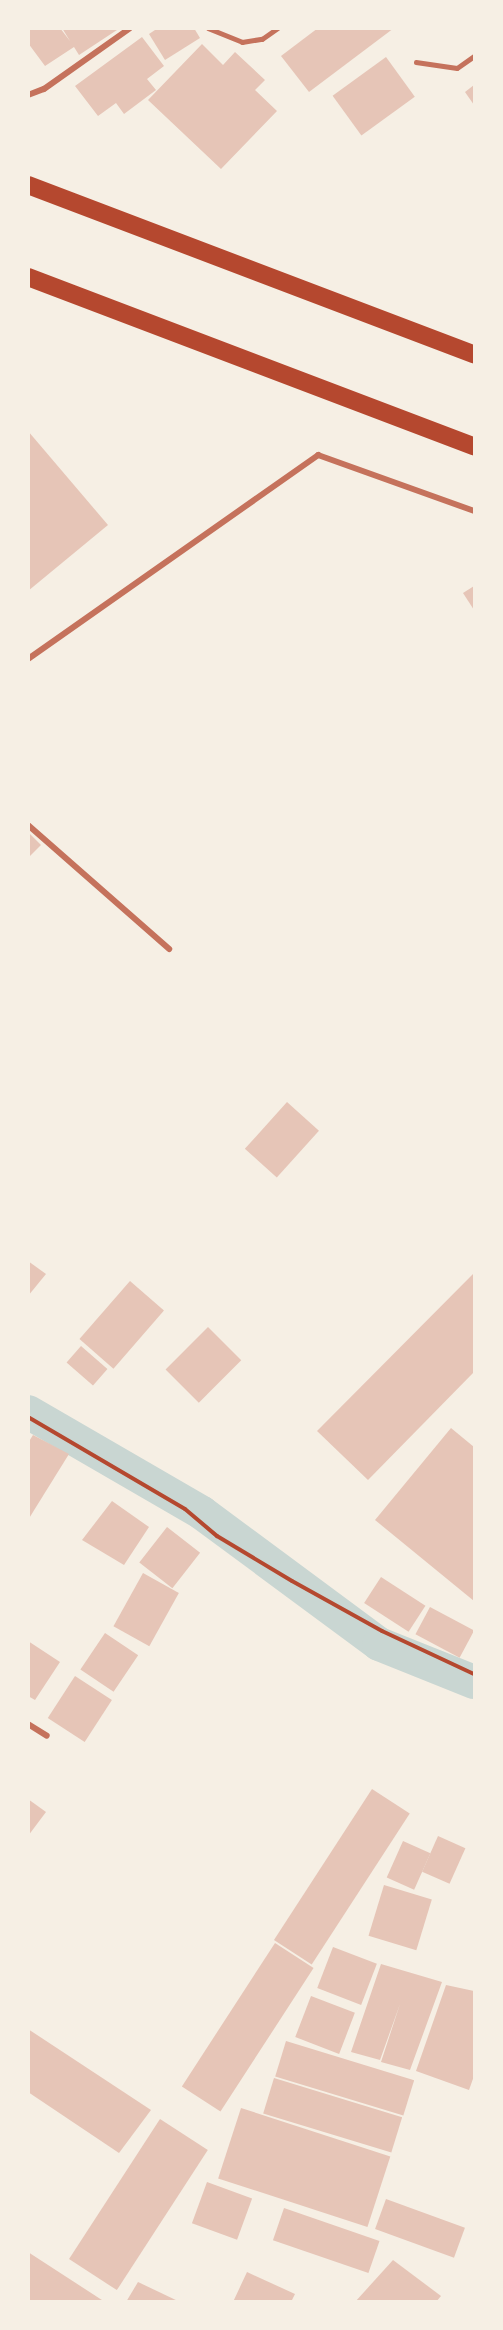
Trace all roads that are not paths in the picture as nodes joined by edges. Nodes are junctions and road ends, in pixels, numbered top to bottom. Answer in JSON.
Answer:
{"nodes":[{"id":1,"x":130,"y":28,"type":"edge"},
{"id":2,"x":208,"y":28,"type":"edge"},
{"id":3,"x":278,"y":28,"type":"edge"},
{"id":4,"x":474,"y":56,"type":"edge"},
{"id":5,"x":416,"y":62,"type":"dead end"},
{"id":6,"x":28,"y":95,"type":"edge"},
{"id":7,"x":28,"y":185,"type":"edge"},
{"id":8,"x":28,"y":277,"type":"edge"},
{"id":9,"x":474,"y":354,"type":"edge"},
{"id":10,"x":474,"y":446,"type":"edge"},
{"id":11,"x":474,"y":511,"type":"edge"},
{"id":12,"x":28,"y":659,"type":"edge"},
{"id":13,"x":28,"y":825,"type":"edge"},
{"id":14,"x":169,"y":950,"type":"dead end"},
{"id":15,"x":28,"y":1724,"type":"edge"},
{"id":16,"x":47,"y":1736,"type":"dead end"}],
"edges":[{"from":1,"to":6,"type":"street"},
{"from":2,"to":3,"type":"lane"},
{"from":4,"to":5,"type":"lane"},
{"from":7,"to":9,"type":"highway"},
{"from":8,"to":10,"type":"highway"},
{"from":11,"to":12,"type":"street"},
{"from":13,"to":14,"type":"street"},
{"from":15,"to":16,"type":"street"}]}
